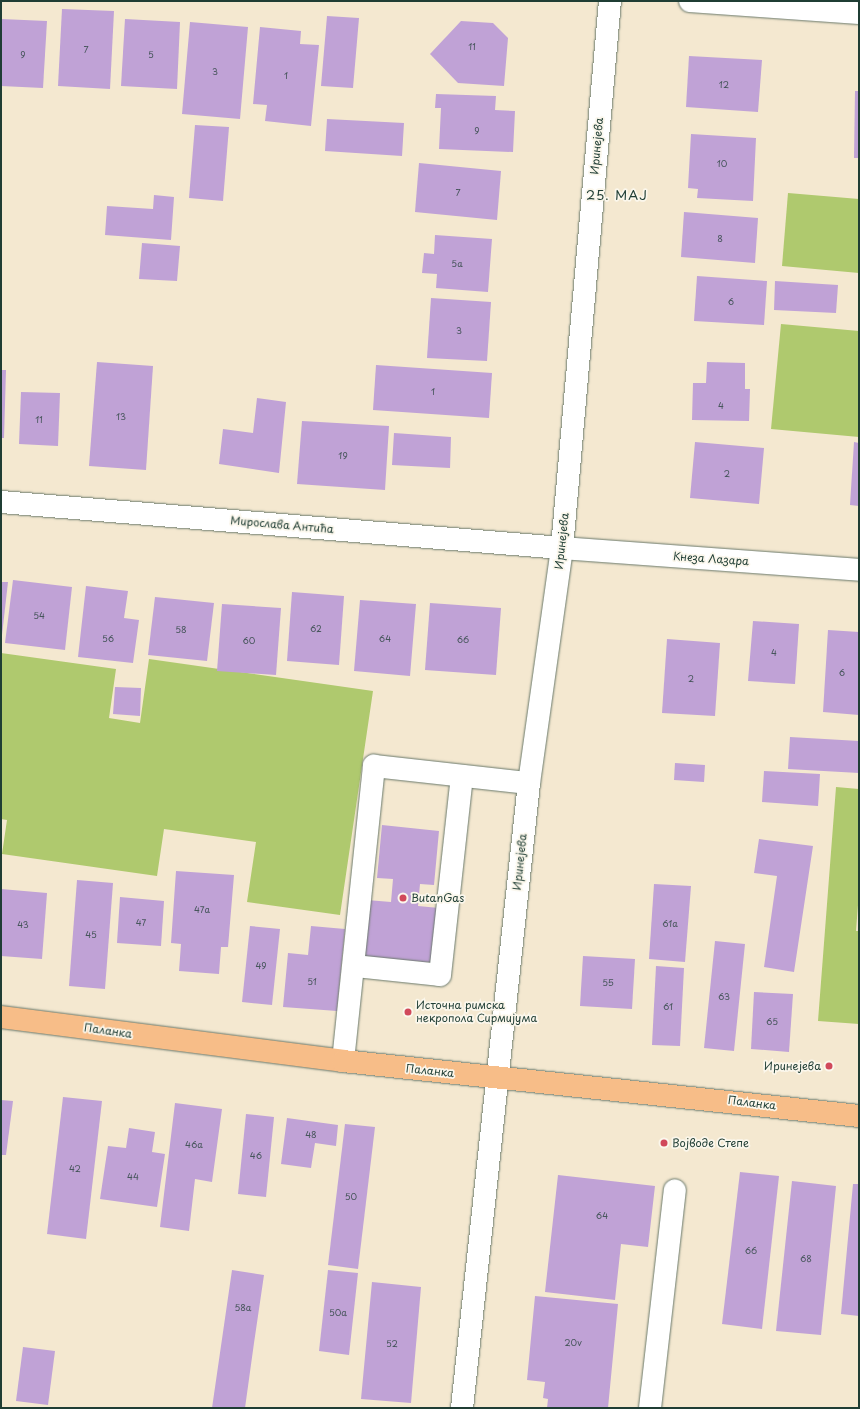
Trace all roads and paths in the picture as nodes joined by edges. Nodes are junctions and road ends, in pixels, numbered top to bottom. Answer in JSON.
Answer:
{"nodes":[{"id":1,"x":610,"y":1,"type":"edge"},
{"id":2,"x":690,"y":1,"type":"edge"},
{"id":3,"x":859,"y":13,"type":"edge"},
{"id":4,"x":1,"y":502,"type":"edge"},
{"id":5,"x":562,"y":548,"type":"junction"},
{"id":6,"x":859,"y":570,"type":"edge"},
{"id":7,"x":462,"y":776,"type":"junction"},
{"id":8,"x":529,"y":783,"type":"junction"},
{"id":9,"x":355,"y":966,"type":"junction"},
{"id":10,"x":1,"y":1017,"type":"edge"},
{"id":11,"x":344,"y":1061,"type":"junction"},
{"id":12,"x":499,"y":1079,"type":"junction"},
{"id":13,"x":859,"y":1116,"type":"edge"},
{"id":14,"x":675,"y":1190,"type":"dead end"},
{"id":15,"x":462,"y":1408,"type":"edge"},
{"id":16,"x":650,"y":1408,"type":"edge"}],
"edges":[{"from":1,"to":5,"type":"street","name":"Иринејева"},
{"from":2,"to":3,"type":"street"},
{"from":4,"to":5,"type":"street","name":"Мирослава Антића"},
{"from":5,"to":6,"type":"street","name":"Кнеза Лазара"},
{"from":5,"to":8,"type":"street","name":"Иринејева"},
{"from":7,"to":8,"type":"street"},
{"from":7,"to":9,"type":"street"},
{"from":7,"to":9,"type":"street"},
{"from":8,"to":12,"type":"street","name":"Иринејева"},
{"from":9,"to":11,"type":"street"},
{"from":10,"to":11,"type":"main road","name":"Паланка"},
{"from":11,"to":12,"type":"main road","name":"Паланка"},
{"from":12,"to":13,"type":"main road","name":"Паланка"},
{"from":12,"to":15,"type":"street"},
{"from":14,"to":16,"type":"street"}]}
